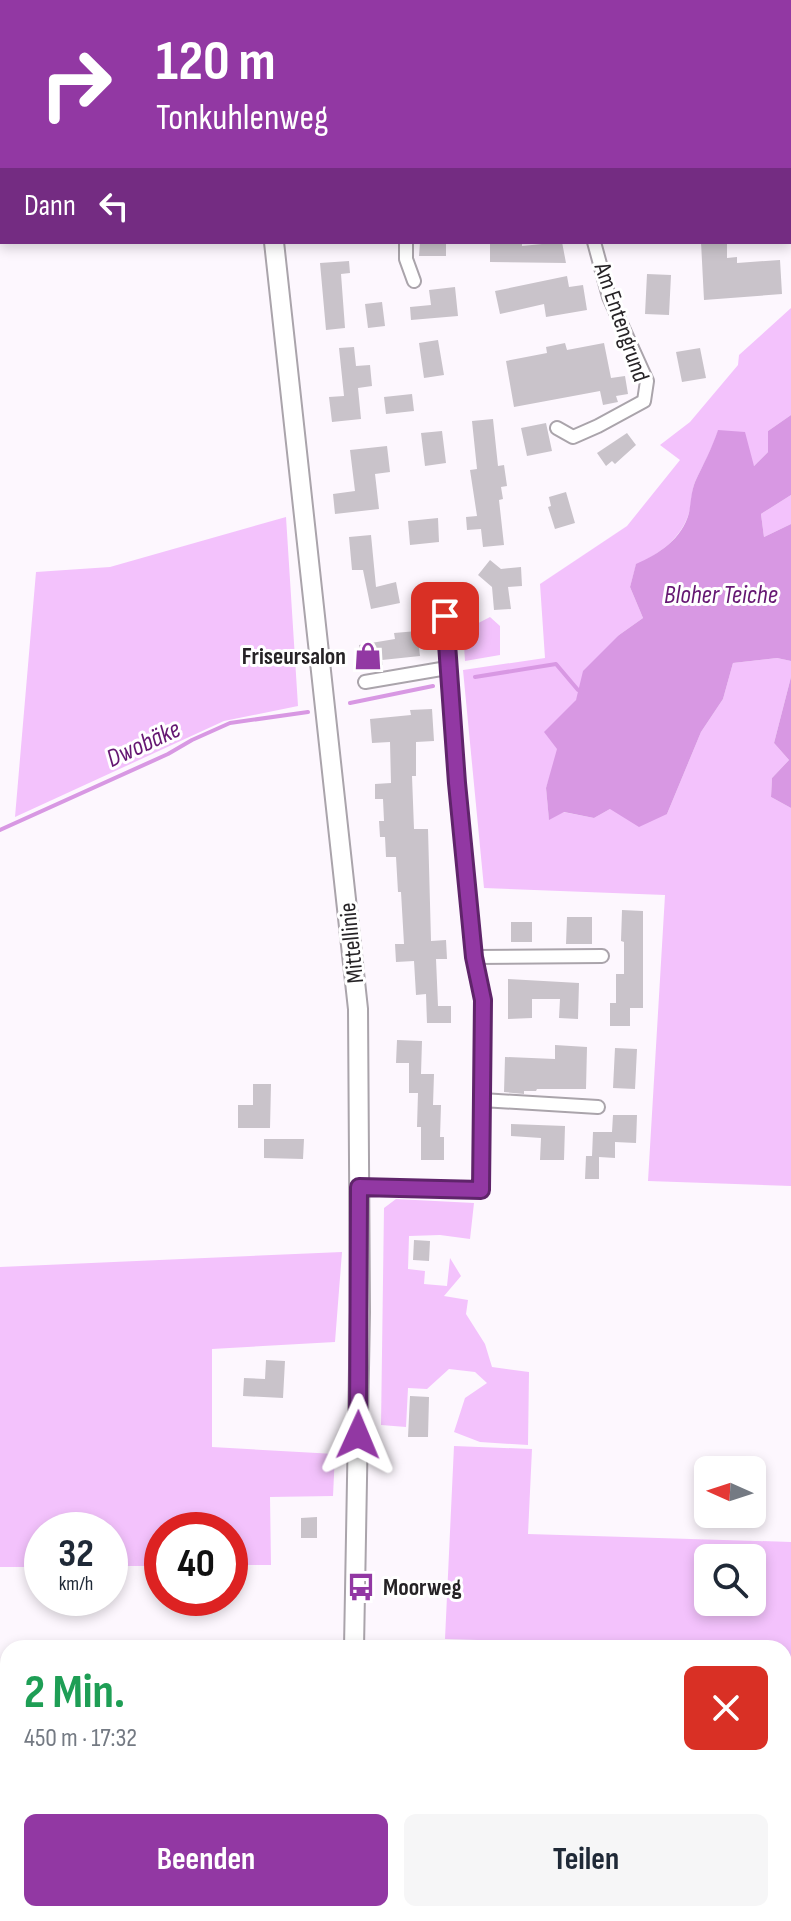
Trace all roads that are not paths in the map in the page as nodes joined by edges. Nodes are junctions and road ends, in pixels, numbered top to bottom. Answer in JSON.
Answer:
{"nodes":[{"id":1,"x":274,"y":244,"type":"edge"},
{"id":2,"x":406,"y":244,"type":"edge"},
{"id":3,"x":595,"y":244,"type":"edge"},
{"id":4,"x":414,"y":281,"type":"dead end"},
{"id":5,"x":557,"y":428,"type":"dead end"},
{"id":6,"x":454,"y":592,"type":"dead end"},
{"id":7,"x":447,"y":668,"type":"junction"},
{"id":8,"x":365,"y":682,"type":"dead end"},
{"id":9,"x":602,"y":956,"type":"dead end"},
{"id":10,"x":474,"y":957,"type":"junction"},
{"id":11,"x":482,"y":1100,"type":"junction"},
{"id":12,"x":598,"y":1107,"type":"dead end"},
{"id":13,"x":359,"y":1187,"type":"junction"},
{"id":14,"x":354,"y":1640,"type":"edge"}],
"edges":[{"from":1,"to":13,"type":"street","name":"Mittellinie"},
{"from":2,"to":4,"type":"street"},
{"from":3,"to":5,"type":"street","name":"Am Entengrund"},
{"from":6,"to":7,"type":"street"},
{"from":7,"to":8,"type":"street"},
{"from":7,"to":10,"type":"street"},
{"from":9,"to":10,"type":"street"},
{"from":10,"to":11,"type":"street"},
{"from":11,"to":12,"type":"street"},
{"from":11,"to":13,"type":"street"},
{"from":13,"to":14,"type":"street","name":"Mittellinie"}]}
